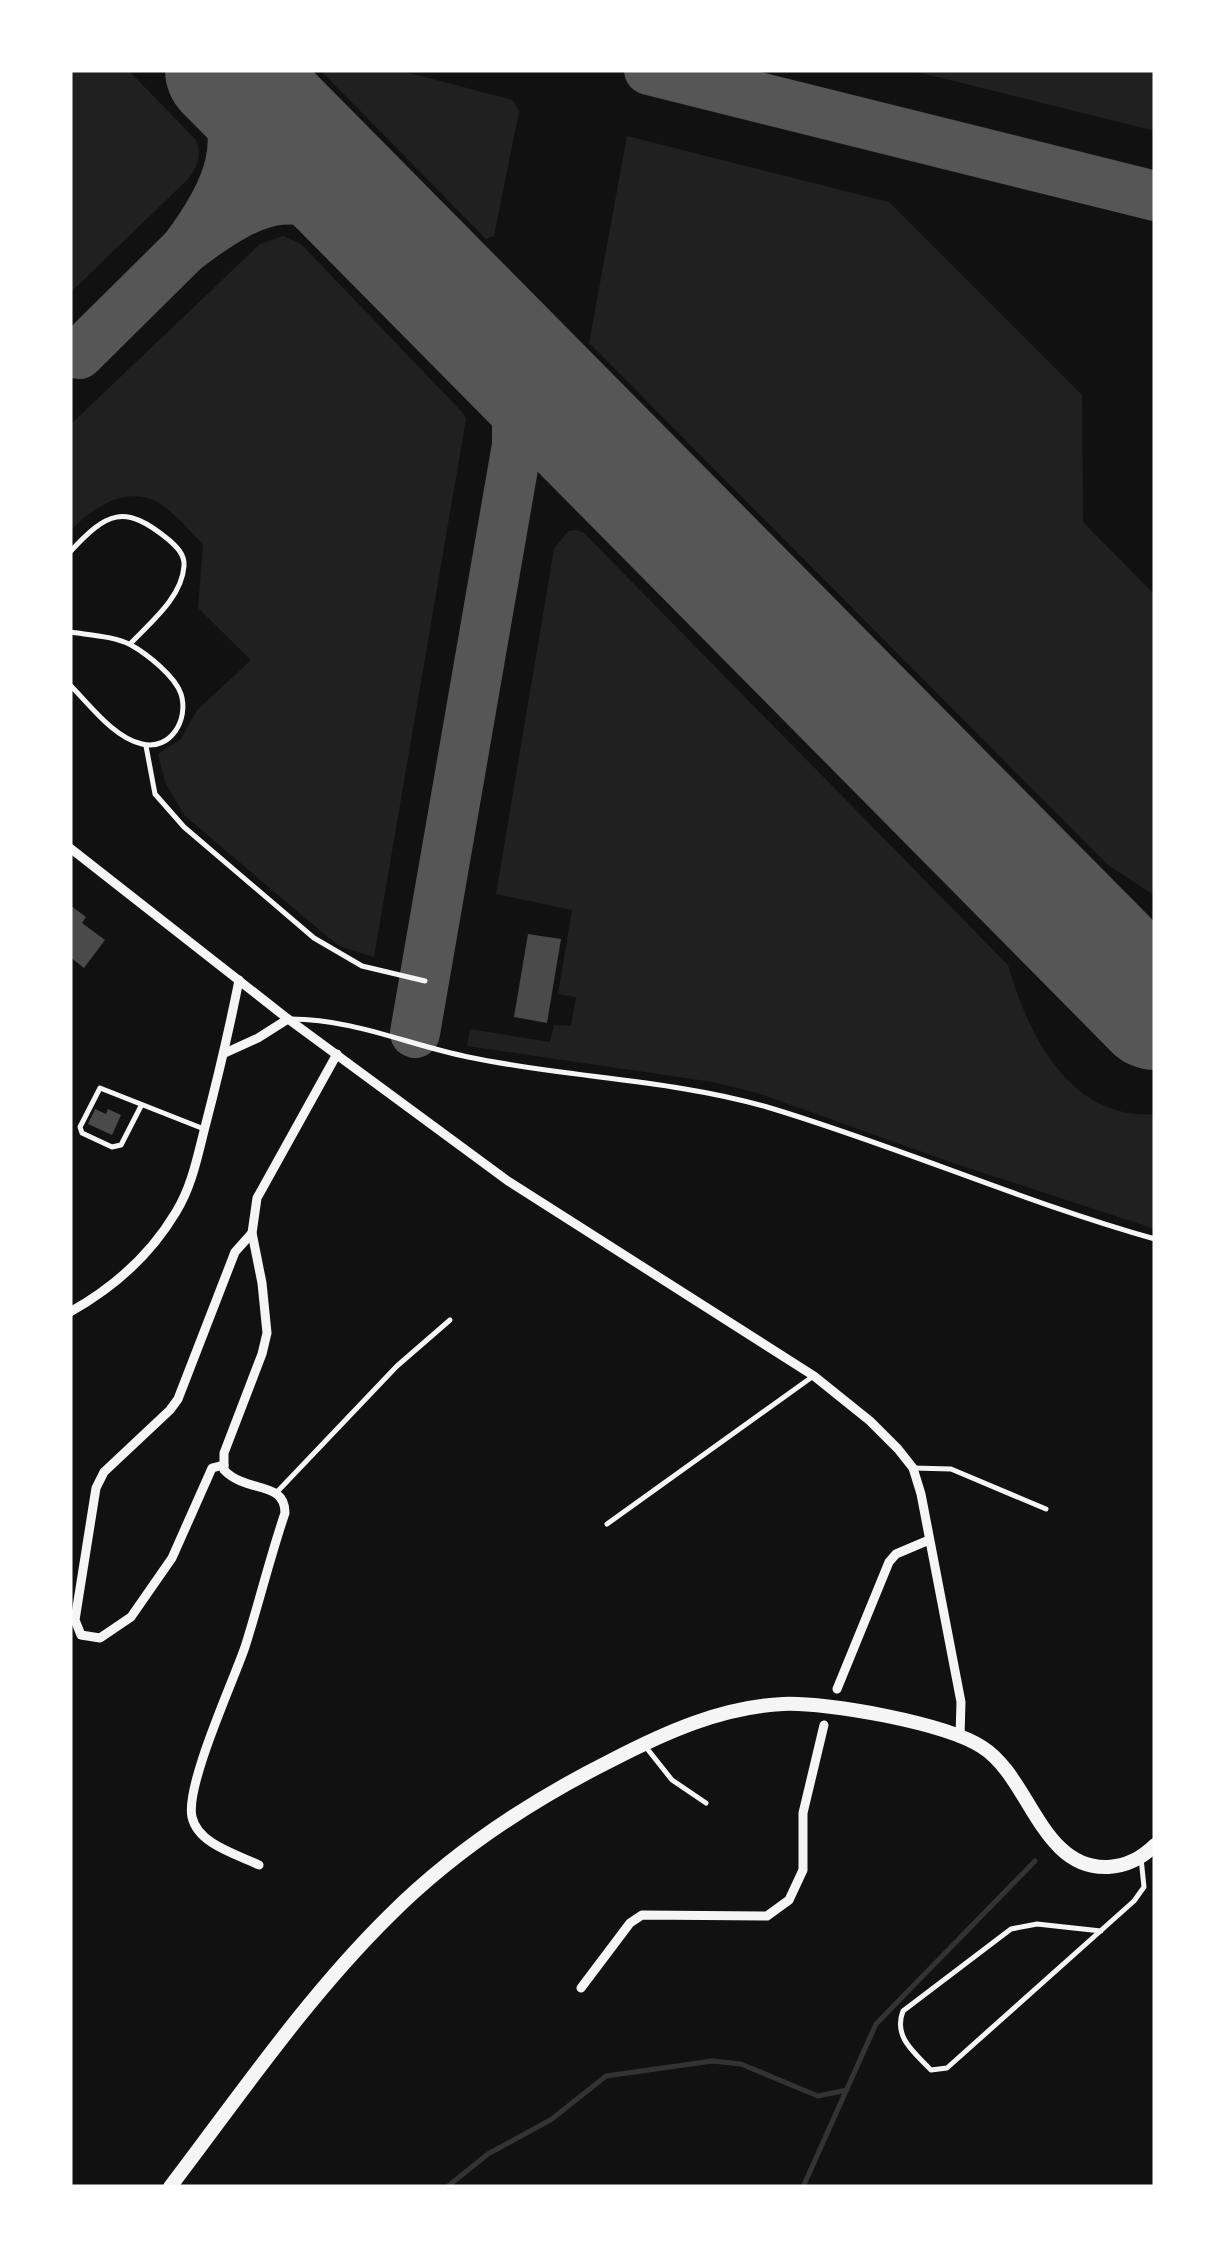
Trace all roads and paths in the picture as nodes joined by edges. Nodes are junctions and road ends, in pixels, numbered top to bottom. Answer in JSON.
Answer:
{"nodes":[{"id":1,"x":70,"y":552,"type":"edge"},
{"id":2,"x":70,"y":632,"type":"edge"},
{"id":3,"x":130,"y":644,"type":"junction"},
{"id":4,"x":70,"y":686,"type":"edge"},
{"id":5,"x":146,"y":746,"type":"junction"},
{"id":6,"x":70,"y":848,"type":"edge"},
{"id":7,"x":239,"y":980,"type":"junction"},
{"id":8,"x":424,"y":981,"type":"dead end"},
{"id":9,"x":288,"y":1019,"type":"junction"},
{"id":10,"x":225,"y":1052,"type":"junction"},
{"id":11,"x":337,"y":1054,"type":"junction"},
{"id":12,"x":141,"y":1106,"type":"junction"},
{"id":13,"x":204,"y":1129,"type":"junction"},
{"id":14,"x":252,"y":1233,"type":"junction"},
{"id":15,"x":1155,"y":1239,"type":"edge"},
{"id":16,"x":70,"y":1312,"type":"edge"},
{"id":17,"x":450,"y":1320,"type":"dead end"},
{"id":18,"x":814,"y":1376,"type":"junction"},
{"id":19,"x":224,"y":1464,"type":"junction"},
{"id":20,"x":912,"y":1468,"type":"junction"},
{"id":21,"x":278,"y":1492,"type":"junction"},
{"id":22,"x":1046,"y":1510,"type":"dead end"},
{"id":23,"x":607,"y":1524,"type":"dead end"},
{"id":24,"x":929,"y":1540,"type":"junction"},
{"id":25,"x":837,"y":1689,"type":"dead end"},
{"id":26,"x":824,"y":1725,"type":"dead end"},
{"id":27,"x":960,"y":1736,"type":"junction"},
{"id":28,"x":643,"y":1743,"type":"junction"},
{"id":29,"x":706,"y":1803,"type":"dead end"},
{"id":30,"x":1155,"y":1846,"type":"edge"},
{"id":31,"x":1141,"y":1857,"type":"junction"},
{"id":32,"x":258,"y":1865,"type":"dead end"},
{"id":33,"x":1101,"y":1931,"type":"junction"},
{"id":34,"x":581,"y":1988,"type":"dead end"},
{"id":35,"x":170,"y":2187,"type":"edge"}],
"edges":[{"from":1,"to":3,"type":"lane"},
{"from":2,"to":3,"type":"lane"},
{"from":3,"to":5,"type":"lane"},
{"from":4,"to":5,"type":"lane"},
{"from":5,"to":8,"type":"lane"},
{"from":6,"to":7,"type":"street"},
{"from":7,"to":9,"type":"street"},
{"from":7,"to":10,"type":"street"},
{"from":9,"to":10,"type":"street"},
{"from":9,"to":11,"type":"street"},
{"from":9,"to":15,"type":"lane"},
{"from":10,"to":13,"type":"street"},
{"from":11,"to":14,"type":"street"},
{"from":11,"to":18,"type":"street"},
{"from":12,"to":12,"type":"lane"},
{"from":12,"to":13,"type":"lane"},
{"from":13,"to":16,"type":"street"},
{"from":14,"to":19,"type":"street"},
{"from":14,"to":19,"type":"street"},
{"from":17,"to":21,"type":"lane"},
{"from":18,"to":20,"type":"street"},
{"from":18,"to":23,"type":"lane"},
{"from":19,"to":21,"type":"street"},
{"from":20,"to":22,"type":"lane"},
{"from":20,"to":24,"type":"street"},
{"from":21,"to":32,"type":"street"},
{"from":24,"to":25,"type":"street"},
{"from":24,"to":27,"type":"street"},
{"from":26,"to":34,"type":"street"},
{"from":27,"to":28,"type":"main road"},
{"from":27,"to":31,"type":"main road"},
{"from":28,"to":29,"type":"lane"},
{"from":28,"to":35,"type":"main road"},
{"from":30,"to":31,"type":"main road"},
{"from":31,"to":33,"type":"lane"},
{"from":33,"to":33,"type":"lane"}]}
